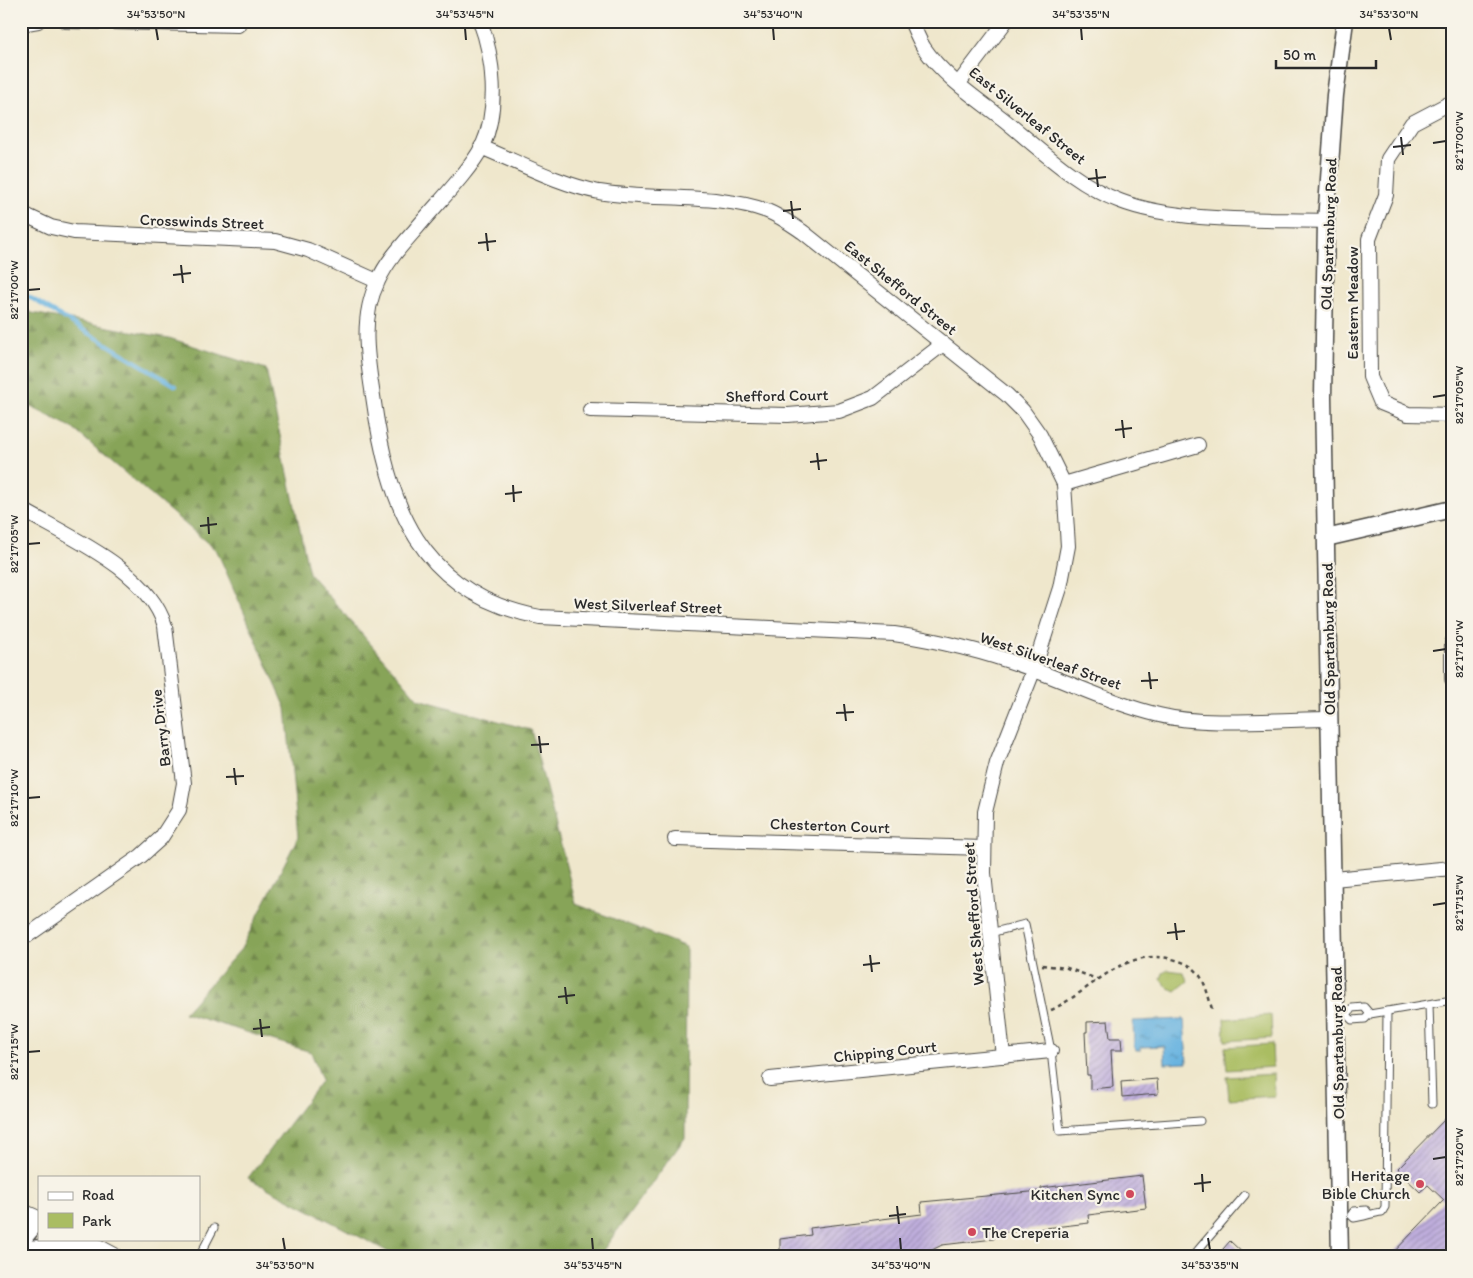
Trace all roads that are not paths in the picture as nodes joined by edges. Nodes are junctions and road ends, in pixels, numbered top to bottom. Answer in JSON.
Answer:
{"nodes":[{"id":1,"x":38,"y":21,"type":"edge"},
{"id":2,"x":65,"y":21,"type":"edge"},
{"id":3,"x":480,"y":21,"type":"edge"},
{"id":4,"x":911,"y":21,"type":"edge"},
{"id":5,"x":1006,"y":21,"type":"edge"},
{"id":6,"x":1345,"y":21,"type":"edge"},
{"id":7,"x":21,"y":24,"type":"edge"},
{"id":8,"x":238,"y":25,"type":"dead end"},
{"id":9,"x":959,"y":82,"type":"junction"},
{"id":10,"x":1452,"y":102,"type":"edge"},
{"id":11,"x":481,"y":147,"type":"junction"},
{"id":12,"x":21,"y":213,"type":"edge"},
{"id":13,"x":1326,"y":221,"type":"junction"},
{"id":14,"x":377,"y":281,"type":"junction"},
{"id":15,"x":943,"y":344,"type":"junction"},
{"id":16,"x":590,"y":410,"type":"dead end"},
{"id":17,"x":1452,"y":415,"type":"edge"},
{"id":18,"x":1198,"y":445,"type":"dead end"},
{"id":19,"x":1064,"y":484,"type":"junction"},
{"id":20,"x":21,"y":509,"type":"edge"},
{"id":21,"x":1452,"y":509,"type":"edge"},
{"id":22,"x":1326,"y":538,"type":"junction"},
{"id":23,"x":1452,"y":643,"type":"edge"},
{"id":24,"x":1034,"y":669,"type":"junction"},
{"id":25,"x":1452,"y":679,"type":"edge"},
{"id":26,"x":1330,"y":719,"type":"junction"},
{"id":27,"x":675,"y":839,"type":"dead end"},
{"id":28,"x":984,"y":848,"type":"junction"},
{"id":29,"x":1452,"y":868,"type":"edge"},
{"id":30,"x":1333,"y":879,"type":"junction"},
{"id":31,"x":990,"y":933,"type":"junction"},
{"id":32,"x":21,"y":940,"type":"edge"},
{"id":33,"x":1452,"y":1000,"type":"edge"},
{"id":34,"x":1428,"y":1004,"type":"junction"},
{"id":35,"x":1387,"y":1011,"type":"junction"},
{"id":36,"x":1370,"y":1014,"type":"junction"},
{"id":37,"x":1341,"y":1016,"type":"junction"},
{"id":38,"x":1050,"y":1051,"type":"junction"},
{"id":39,"x":1003,"y":1056,"type":"junction"},
{"id":40,"x":770,"y":1079,"type":"dead end"},
{"id":41,"x":1432,"y":1104,"type":"dead end"},
{"id":42,"x":1200,"y":1121,"type":"dead end"},
{"id":43,"x":1245,"y":1195,"type":"dead end"},
{"id":44,"x":1345,"y":1216,"type":"junction"},
{"id":45,"x":33,"y":1218,"type":"edge"},
{"id":46,"x":214,"y":1228,"type":"dead end"},
{"id":47,"x":21,"y":1241,"type":"edge"},
{"id":48,"x":87,"y":1243,"type":"edge"},
{"id":49,"x":21,"y":1249,"type":"edge"},
{"id":50,"x":113,"y":1257,"type":"edge"},
{"id":51,"x":199,"y":1257,"type":"edge"},
{"id":52,"x":1192,"y":1257,"type":"edge"},
{"id":53,"x":1340,"y":1257,"type":"edge"}],
"edges":[{"from":1,"to":7,"type":"street"},
{"from":2,"to":8,"type":"street"},
{"from":3,"to":11,"type":"street"},
{"from":4,"to":9,"type":"street","name":"East Silverleaf Street"},
{"from":5,"to":9,"type":"street"},
{"from":6,"to":13,"type":"street","name":"Old Spartanburg Road"},
{"from":9,"to":13,"type":"street","name":"East Silverleaf Street"},
{"from":10,"to":17,"type":"street","name":"Eastern Meadow"},
{"from":11,"to":14,"type":"street","name":"West Silverleaf Street"},
{"from":11,"to":15,"type":"street","name":"East Shefford Street"},
{"from":12,"to":14,"type":"street","name":"Crosswinds Street"},
{"from":13,"to":22,"type":"street","name":"Old Spartanburg Road"},
{"from":14,"to":24,"type":"street","name":"West Silverleaf Street"},
{"from":15,"to":16,"type":"street","name":"Shefford Court"},
{"from":15,"to":19,"type":"street","name":"East Shefford Street"},
{"from":18,"to":19,"type":"street"},
{"from":19,"to":24,"type":"street","name":"East Shefford Street"},
{"from":20,"to":32,"type":"street","name":"Barry Drive"},
{"from":21,"to":22,"type":"street"},
{"from":22,"to":26,"type":"street","name":"Old Spartanburg Road"},
{"from":23,"to":25,"type":"street"},
{"from":24,"to":26,"type":"street","name":"West Silverleaf Street"},
{"from":24,"to":28,"type":"street","name":"West Shefford Street"},
{"from":26,"to":30,"type":"street","name":"Old Spartanburg Road"},
{"from":27,"to":28,"type":"street","name":"Chesterton Court"},
{"from":28,"to":31,"type":"street","name":"West Shefford Street"},
{"from":29,"to":30,"type":"street"},
{"from":30,"to":37,"type":"street","name":"Old Spartanburg Road"},
{"from":31,"to":38,"type":"lane"},
{"from":31,"to":39,"type":"street","name":"West Shefford Street"},
{"from":33,"to":34,"type":"lane"},
{"from":34,"to":35,"type":"lane"},
{"from":34,"to":41,"type":"lane"},
{"from":35,"to":36,"type":"lane"},
{"from":35,"to":44,"type":"lane"},
{"from":36,"to":37,"type":"lane"},
{"from":36,"to":37,"type":"lane"},
{"from":37,"to":44,"type":"street","name":"Old Spartanburg Road"},
{"from":38,"to":39,"type":"street"},
{"from":38,"to":42,"type":"lane"},
{"from":39,"to":40,"type":"street","name":"Chipping Court"},
{"from":43,"to":52,"type":"lane"},
{"from":44,"to":53,"type":"street","name":"Old Spartanburg Road"},
{"from":45,"to":47,"type":"street"},
{"from":46,"to":51,"type":"lane"},
{"from":48,"to":49,"type":"street"},
{"from":48,"to":50,"type":"main road"}]}
